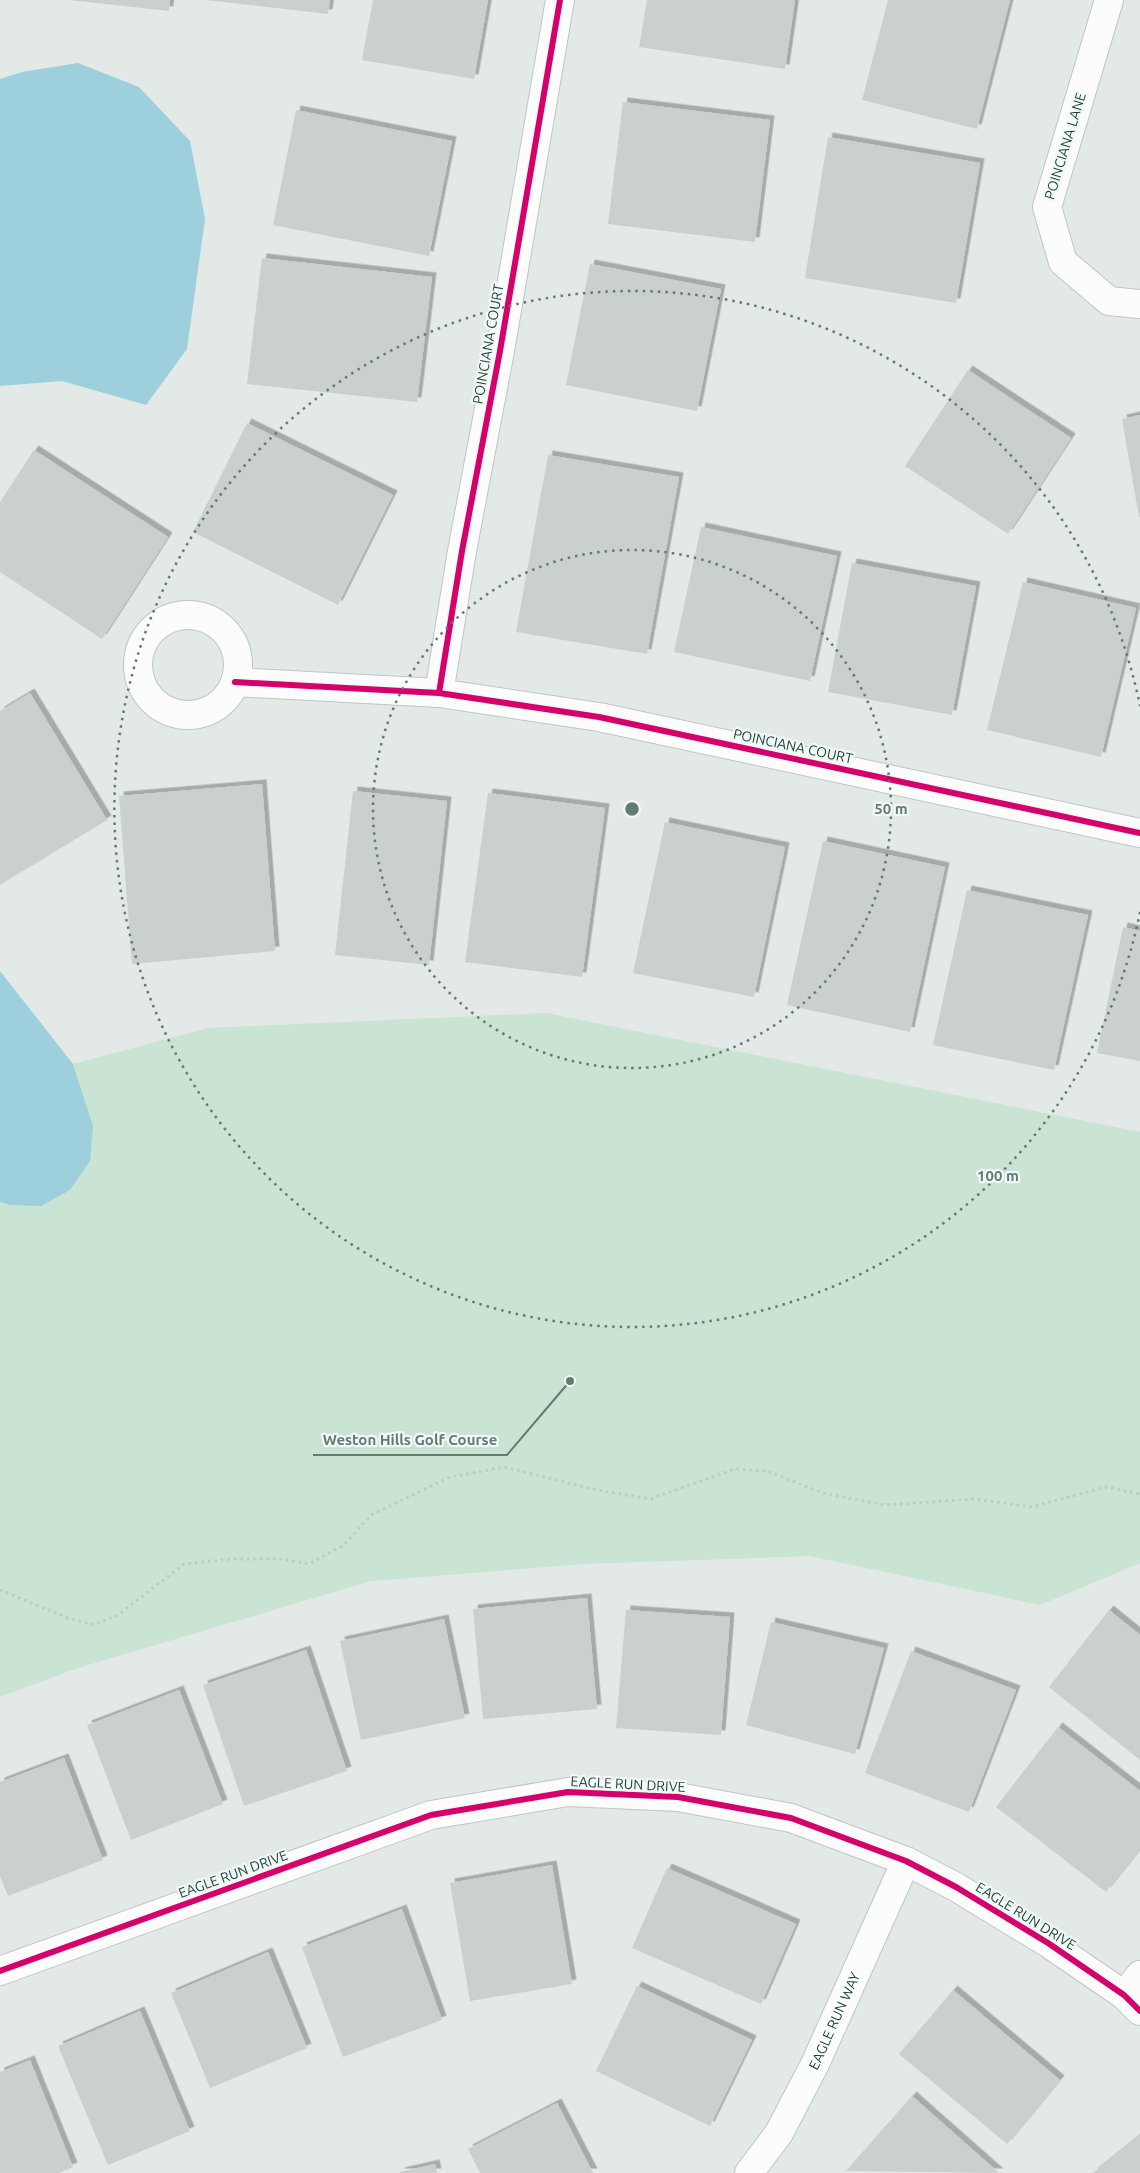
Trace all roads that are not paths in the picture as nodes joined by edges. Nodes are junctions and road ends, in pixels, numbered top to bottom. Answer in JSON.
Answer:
{"nodes":[{"id":1,"x":560,"y":0,"type":"edge"},
{"id":2,"x":1109,"y":0,"type":"edge"},
{"id":3,"x":1140,"y":304,"type":"edge"},
{"id":4,"x":235,"y":682,"type":"dead end"},
{"id":5,"x":440,"y":693,"type":"junction"},
{"id":6,"x":1140,"y":833,"type":"edge"},
{"id":7,"x":906,"y":1861,"type":"junction"},
{"id":8,"x":0,"y":1971,"type":"edge"},
{"id":9,"x":1135,"y":1993,"type":"edge"},
{"id":10,"x":749,"y":2173,"type":"edge"}],
"edges":[{"from":1,"to":5,"type":"street","name":"POINCIANA COURT"},
{"from":2,"to":3,"type":"street","name":"POINCIANA LANE"},
{"from":4,"to":5,"type":"street","name":"POINCIANA COURT"},
{"from":5,"to":6,"type":"street","name":"POINCIANA COURT"},
{"from":7,"to":8,"type":"street","name":"EAGLE RUN DRIVE"},
{"from":7,"to":9,"type":"street","name":"EAGLE RUN DRIVE"},
{"from":7,"to":10,"type":"street","name":"EAGLE RUN WAY"}]}
